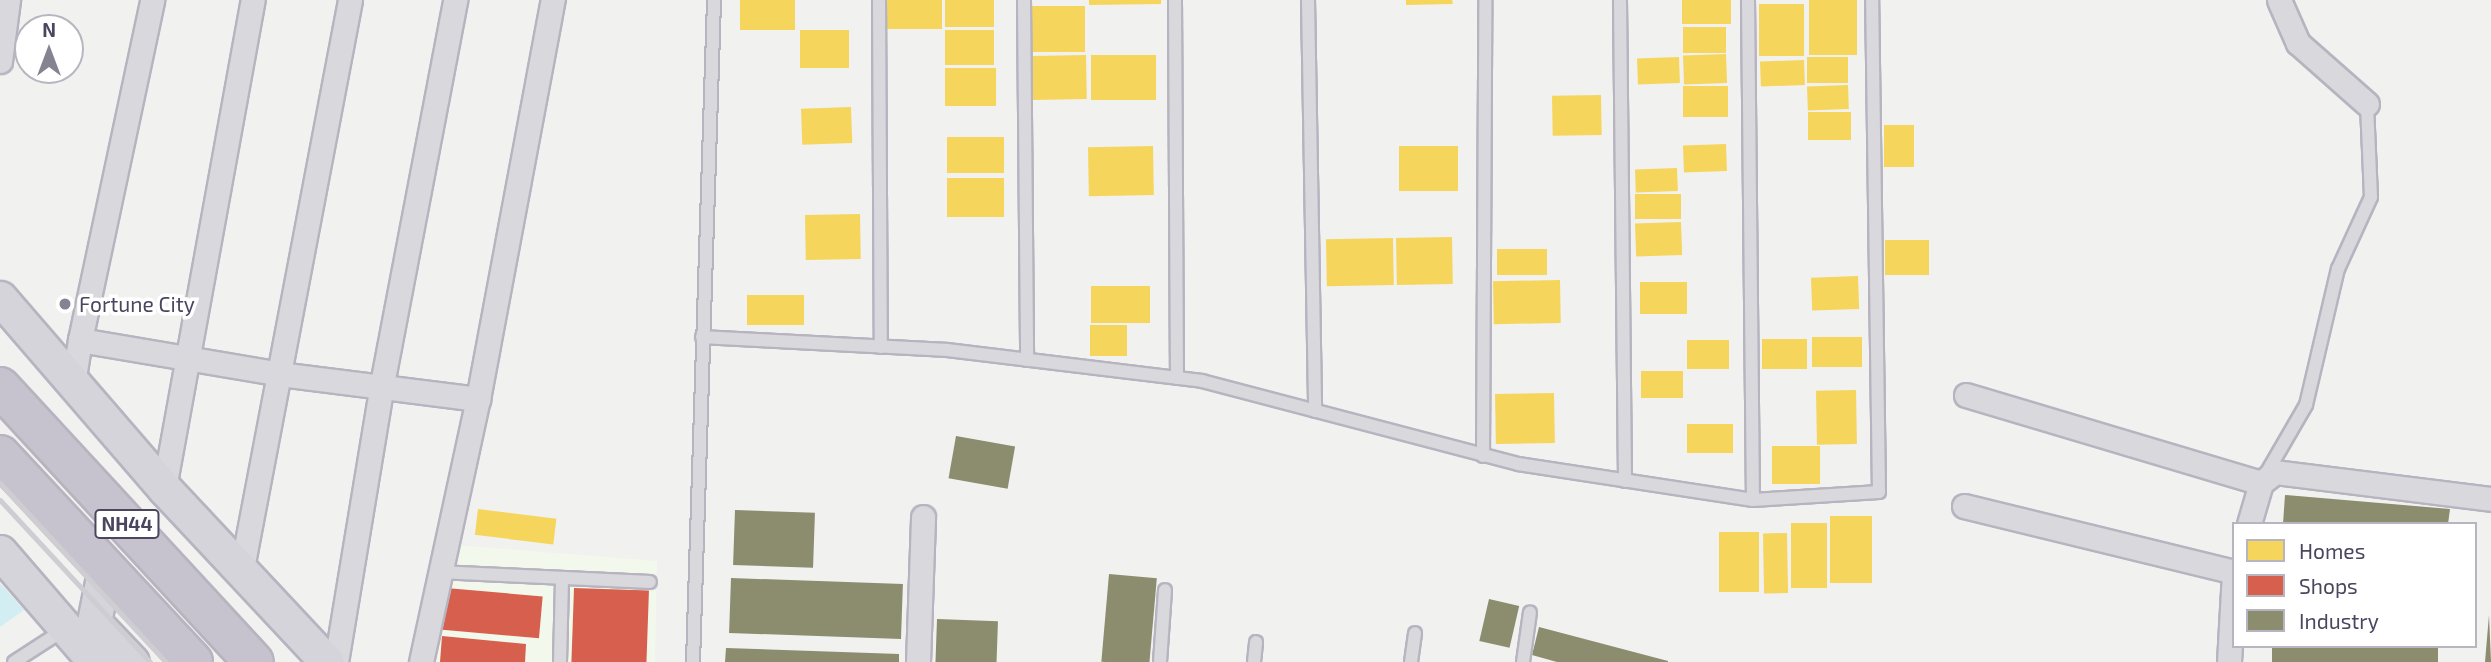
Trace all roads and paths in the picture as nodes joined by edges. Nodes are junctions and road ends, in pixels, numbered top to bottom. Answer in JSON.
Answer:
{"nodes":[{"id":1,"x":8,"y":0,"type":"edge"},
{"id":2,"x":152,"y":0,"type":"edge"},
{"id":3,"x":253,"y":0,"type":"edge"},
{"id":4,"x":350,"y":0,"type":"edge"},
{"id":5,"x":455,"y":0,"type":"edge"},
{"id":6,"x":553,"y":0,"type":"edge"},
{"id":7,"x":714,"y":0,"type":"edge"},
{"id":8,"x":879,"y":0,"type":"edge"},
{"id":9,"x":1024,"y":0,"type":"edge"},
{"id":10,"x":1175,"y":0,"type":"edge"},
{"id":11,"x":1308,"y":0,"type":"edge"},
{"id":12,"x":1485,"y":0,"type":"edge"},
{"id":13,"x":1620,"y":0,"type":"edge"},
{"id":14,"x":1748,"y":0,"type":"edge"},
{"id":15,"x":1872,"y":0,"type":"edge"},
{"id":16,"x":2279,"y":0,"type":"edge"},
{"id":17,"x":0,"y":61,"type":"edge"},
{"id":18,"x":2367,"y":104,"type":"joint"},
{"id":19,"x":0,"y":298,"type":"edge"},
{"id":20,"x":702,"y":337,"type":"junction"},
{"id":21,"x":80,"y":341,"type":"junction"},
{"id":22,"x":881,"y":347,"type":"junction"},
{"id":23,"x":188,"y":359,"type":"junction"},
{"id":24,"x":1027,"y":360,"type":"junction"},
{"id":25,"x":281,"y":374,"type":"junction"},
{"id":26,"x":1177,"y":378,"type":"junction"},
{"id":27,"x":73,"y":384,"type":"junction"},
{"id":28,"x":382,"y":384,"type":"junction"},
{"id":29,"x":0,"y":387,"type":"edge"},
{"id":30,"x":1966,"y":396,"type":"dead end"},
{"id":31,"x":478,"y":399,"type":"junction"},
{"id":32,"x":1315,"y":411,"type":"junction"},
{"id":33,"x":0,"y":455,"type":"edge"},
{"id":34,"x":1483,"y":456,"type":"junction"},
{"id":35,"x":1625,"y":481,"type":"junction"},
{"id":36,"x":2261,"y":483,"type":"junction"},
{"id":37,"x":163,"y":488,"type":"junction"},
{"id":38,"x":2491,"y":499,"type":"edge"},
{"id":39,"x":1752,"y":500,"type":"junction"},
{"id":40,"x":1964,"y":506,"type":"dead end"},
{"id":41,"x":923,"y":517,"type":"dead end"},
{"id":42,"x":2250,"y":522,"type":"edge"},
{"id":43,"x":0,"y":552,"type":"edge"},
{"id":44,"x":104,"y":567,"type":"junction"},
{"id":45,"x":242,"y":568,"type":"junction"},
{"id":46,"x":439,"y":572,"type":"junction"},
{"id":47,"x":2232,"y":572,"type":"edge"},
{"id":48,"x":562,"y":581,"type":"junction"},
{"id":49,"x":650,"y":582,"type":"dead end"},
{"id":50,"x":1165,"y":590,"type":"dead end"},
{"id":51,"x":2232,"y":602,"type":"edge"},
{"id":52,"x":1530,"y":612,"type":"dead end"},
{"id":53,"x":65,"y":629,"type":"junction"},
{"id":54,"x":1415,"y":633,"type":"dead end"},
{"id":55,"x":1256,"y":642,"type":"dead end"},
{"id":56,"x":14,"y":662,"type":"edge"},
{"id":57,"x":94,"y":662,"type":"edge"},
{"id":58,"x":132,"y":662,"type":"edge"},
{"id":59,"x":192,"y":662,"type":"edge"},
{"id":60,"x":254,"y":662,"type":"edge"},
{"id":61,"x":327,"y":662,"type":"edge"},
{"id":62,"x":336,"y":662,"type":"edge"},
{"id":63,"x":422,"y":662,"type":"edge"},
{"id":64,"x":560,"y":662,"type":"edge"},
{"id":65,"x":693,"y":662,"type":"edge"},
{"id":66,"x":918,"y":662,"type":"edge"},
{"id":67,"x":1160,"y":662,"type":"edge"},
{"id":68,"x":1254,"y":662,"type":"edge"},
{"id":69,"x":1411,"y":662,"type":"edge"},
{"id":70,"x":1523,"y":662,"type":"edge"},
{"id":71,"x":2228,"y":662,"type":"edge"}],
"edges":[{"from":1,"to":17,"type":"street"},
{"from":2,"to":21,"type":"street"},
{"from":3,"to":23,"type":"street"},
{"from":4,"to":25,"type":"street"},
{"from":5,"to":28,"type":"street"},
{"from":6,"to":31,"type":"street"},
{"from":7,"to":20,"type":"lane"},
{"from":8,"to":22,"type":"lane"},
{"from":9,"to":24,"type":"lane"},
{"from":10,"to":26,"type":"lane"},
{"from":11,"to":32,"type":"lane"},
{"from":12,"to":34,"type":"lane"},
{"from":13,"to":35,"type":"lane"},
{"from":14,"to":39,"type":"lane"},
{"from":15,"to":39,"type":"lane"},
{"from":16,"to":18,"type":"street"},
{"from":18,"to":36,"type":"lane"},
{"from":19,"to":27,"type":"street"},
{"from":20,"to":22,"type":"lane"},
{"from":20,"to":65,"type":"lane"},
{"from":21,"to":23,"type":"street"},
{"from":21,"to":27,"type":"street"},
{"from":22,"to":24,"type":"lane"},
{"from":23,"to":25,"type":"street"},
{"from":23,"to":37,"type":"street"},
{"from":24,"to":26,"type":"lane"},
{"from":25,"to":28,"type":"street"},
{"from":25,"to":45,"type":"street"},
{"from":26,"to":32,"type":"lane"},
{"from":27,"to":37,"type":"street"},
{"from":28,"to":31,"type":"street"},
{"from":28,"to":62,"type":"street"},
{"from":29,"to":60,"type":"highway","number":"NH44"},
{"from":30,"to":36,"type":"street"},
{"from":31,"to":46,"type":"street"},
{"from":32,"to":34,"type":"lane"},
{"from":33,"to":44,"type":"highway","number":"NH44"},
{"from":34,"to":35,"type":"lane"},
{"from":35,"to":39,"type":"lane"},
{"from":36,"to":38,"type":"street"},
{"from":36,"to":42,"type":"street"},
{"from":37,"to":45,"type":"street"},
{"from":40,"to":47,"type":"street"},
{"from":41,"to":66,"type":"street"},
{"from":43,"to":53,"type":"street"},
{"from":44,"to":58,"type":"street"},
{"from":44,"to":59,"type":"highway","number":"NH44"},
{"from":45,"to":61,"type":"street"},
{"from":46,"to":48,"type":"lane"},
{"from":46,"to":63,"type":"street"},
{"from":48,"to":49,"type":"lane"},
{"from":48,"to":64,"type":"lane"},
{"from":50,"to":67,"type":"lane"},
{"from":51,"to":71,"type":"street"},
{"from":52,"to":70,"type":"lane"},
{"from":53,"to":56,"type":"lane"},
{"from":53,"to":57,"type":"street"},
{"from":54,"to":69,"type":"lane"},
{"from":55,"to":68,"type":"lane"}]}
